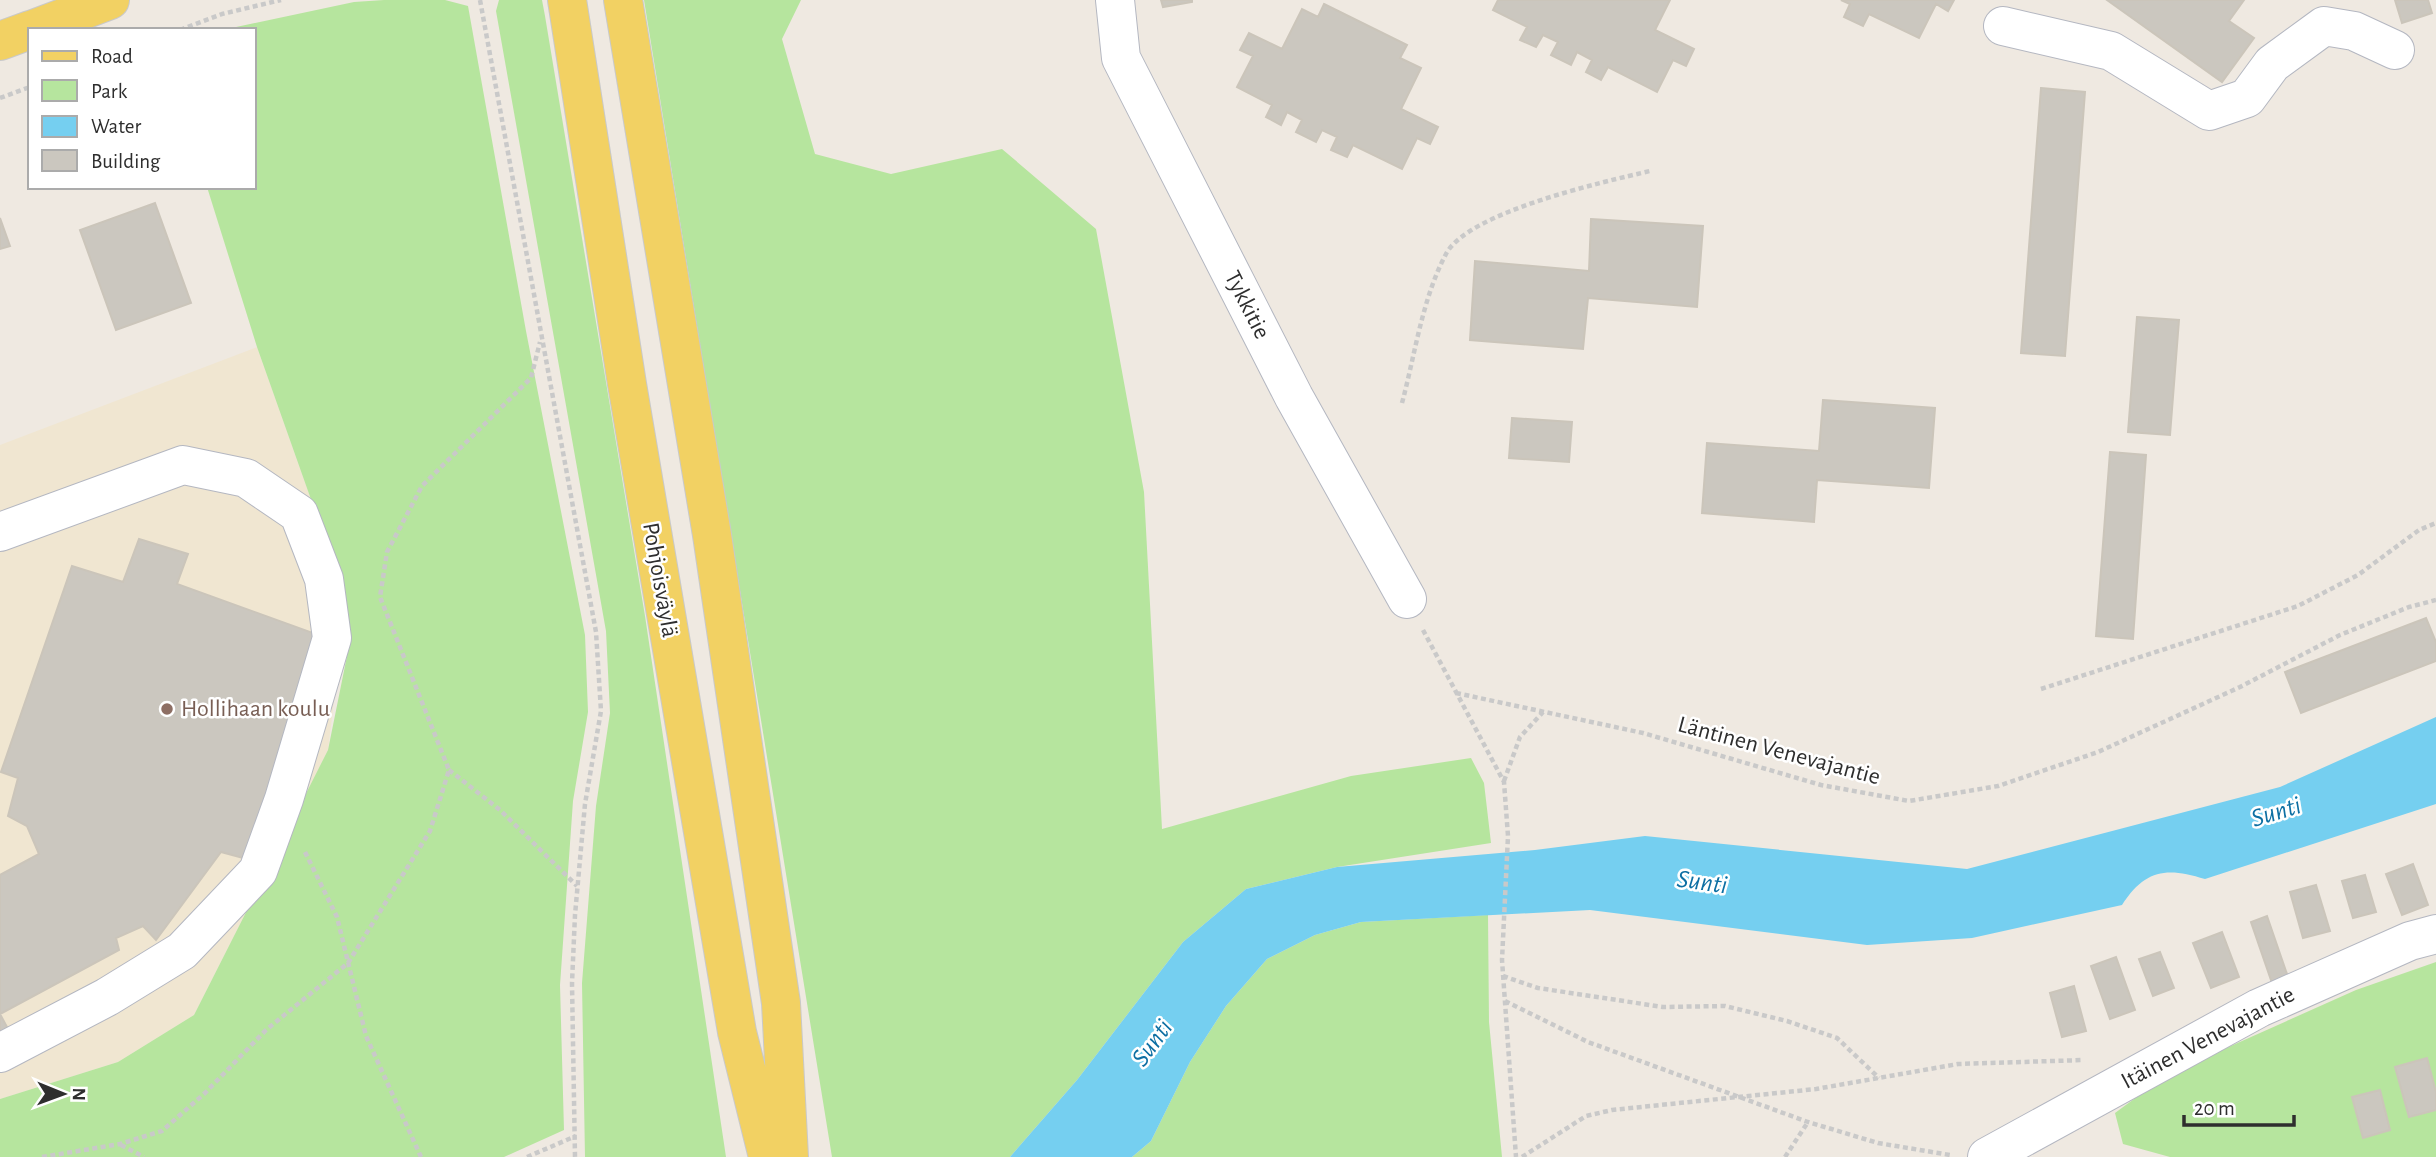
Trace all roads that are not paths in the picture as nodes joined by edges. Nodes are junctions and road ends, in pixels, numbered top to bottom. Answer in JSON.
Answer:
{"nodes":[{"id":1,"x":110,"y":0,"type":"edge"},
{"id":2,"x":567,"y":0,"type":"edge"},
{"id":3,"x":623,"y":0,"type":"edge"},
{"id":4,"x":1115,"y":0,"type":"edge"},
{"id":5,"x":2003,"y":26,"type":"dead end"},
{"id":6,"x":35,"y":28,"type":"edge"},
{"id":7,"x":28,"y":31,"type":"edge"},
{"id":8,"x":0,"y":41,"type":"edge"},
{"id":9,"x":2395,"y":50,"type":"dead end"},
{"id":10,"x":0,"y":532,"type":"edge"},
{"id":11,"x":1407,"y":599,"type":"road end"},
{"id":12,"x":2436,"y":934,"type":"edge"},
{"id":13,"x":0,"y":1053,"type":"edge"},
{"id":14,"x":1970,"y":1156,"type":"edge"},
{"id":15,"x":768,"y":1157,"type":"edge"},
{"id":16,"x":789,"y":1157,"type":"edge"}],
"edges":[{"from":1,"to":6,"type":"main road"},
{"from":2,"to":15,"type":"main road","name":"Pohjoisväylä"},
{"from":3,"to":16,"type":"main road"},
{"from":4,"to":11,"type":"street","name":"Tykkitie"},
{"from":5,"to":9,"type":"street"},
{"from":7,"to":8,"type":"main road"},
{"from":10,"to":13,"type":"street"},
{"from":12,"to":14,"type":"street","name":"Itäinen Venevajantie"}]}
